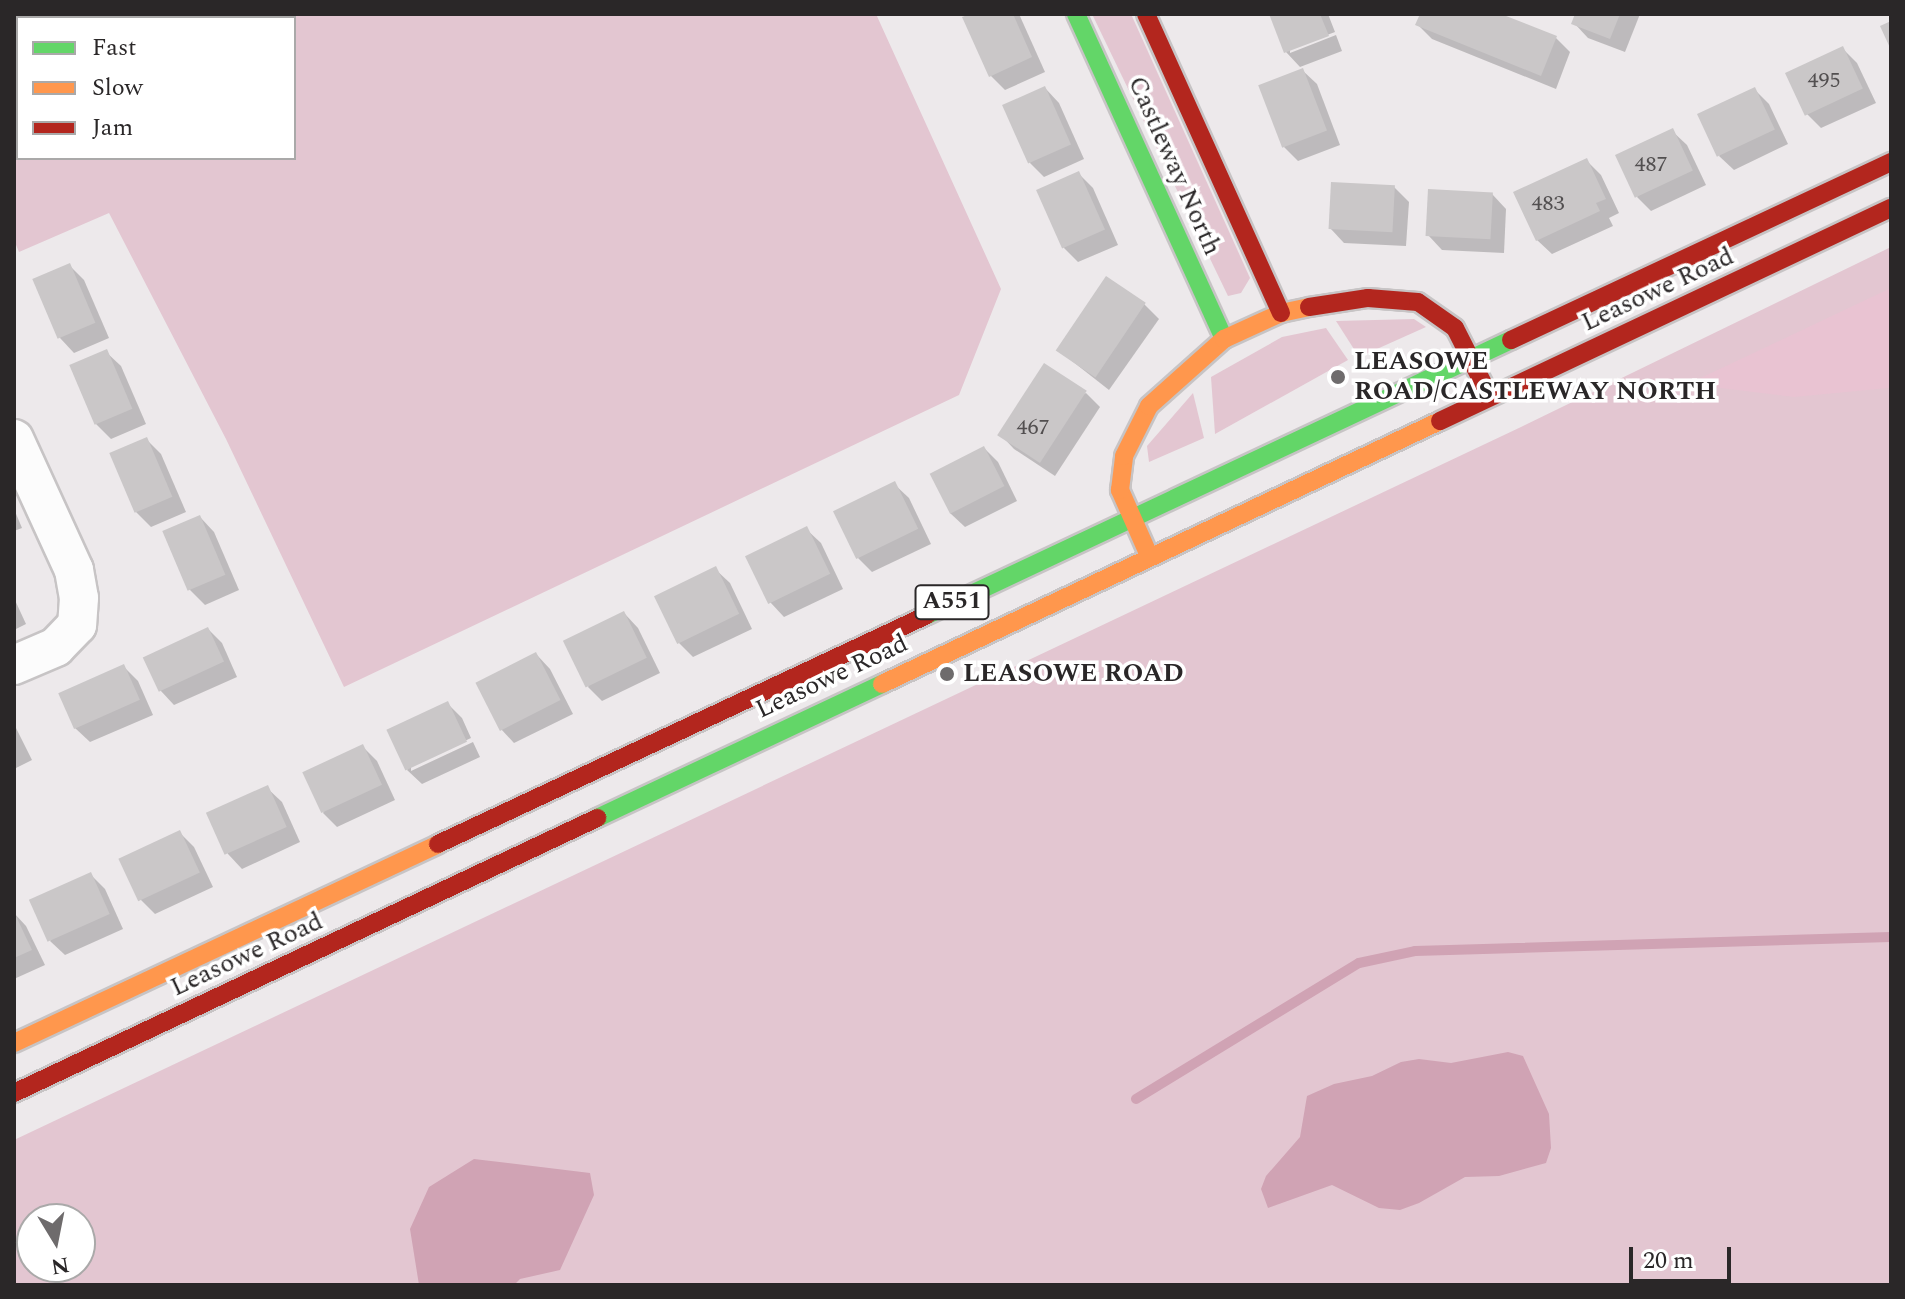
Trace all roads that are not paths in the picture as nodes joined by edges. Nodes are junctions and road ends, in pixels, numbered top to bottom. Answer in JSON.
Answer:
{"nodes":[{"id":1,"x":1076,"y":14,"type":"edge"},
{"id":2,"x":1146,"y":14,"type":"edge"},
{"id":3,"x":1891,"y":162,"type":"edge"},
{"id":4,"x":1891,"y":208,"type":"edge"},
{"id":5,"x":1281,"y":313,"type":"junction"},
{"id":6,"x":1224,"y":339,"type":"junction"},
{"id":7,"x":1472,"y":358,"type":"junction"},
{"id":8,"x":1490,"y":397,"type":"junction"},
{"id":9,"x":14,"y":439,"type":"edge"},
{"id":10,"x":1132,"y":518,"type":"junction"},
{"id":11,"x":1150,"y":557,"type":"junction"},
{"id":12,"x":14,"y":665,"type":"edge"},
{"id":13,"x":14,"y":1043,"type":"edge"},
{"id":14,"x":14,"y":1093,"type":"edge"}],
"edges":[{"from":1,"to":6,"type":"main road","name":"Castleway North"},
{"from":2,"to":5,"type":"main road","name":"Castleway North"},
{"from":3,"to":7,"type":"main road","name":"Leasowe Road","number":"A551"},
{"from":4,"to":8,"type":"main road","name":"Leasowe Road","number":"A551"},
{"from":5,"to":6,"type":"main road"},
{"from":5,"to":7,"type":"main road"},
{"from":6,"to":10,"type":"main road"},
{"from":7,"to":8,"type":"main road"},
{"from":7,"to":10,"type":"main road","name":"Leasowe Road","number":"A551"},
{"from":8,"to":11,"type":"main road","name":"Leasowe Road","number":"A551"},
{"from":9,"to":12,"type":"street"},
{"from":10,"to":11,"type":"main road"},
{"from":10,"to":13,"type":"main road","name":"Leasowe Road","number":"A551"},
{"from":11,"to":14,"type":"main road","name":"Leasowe Road","number":"A551"}]}
